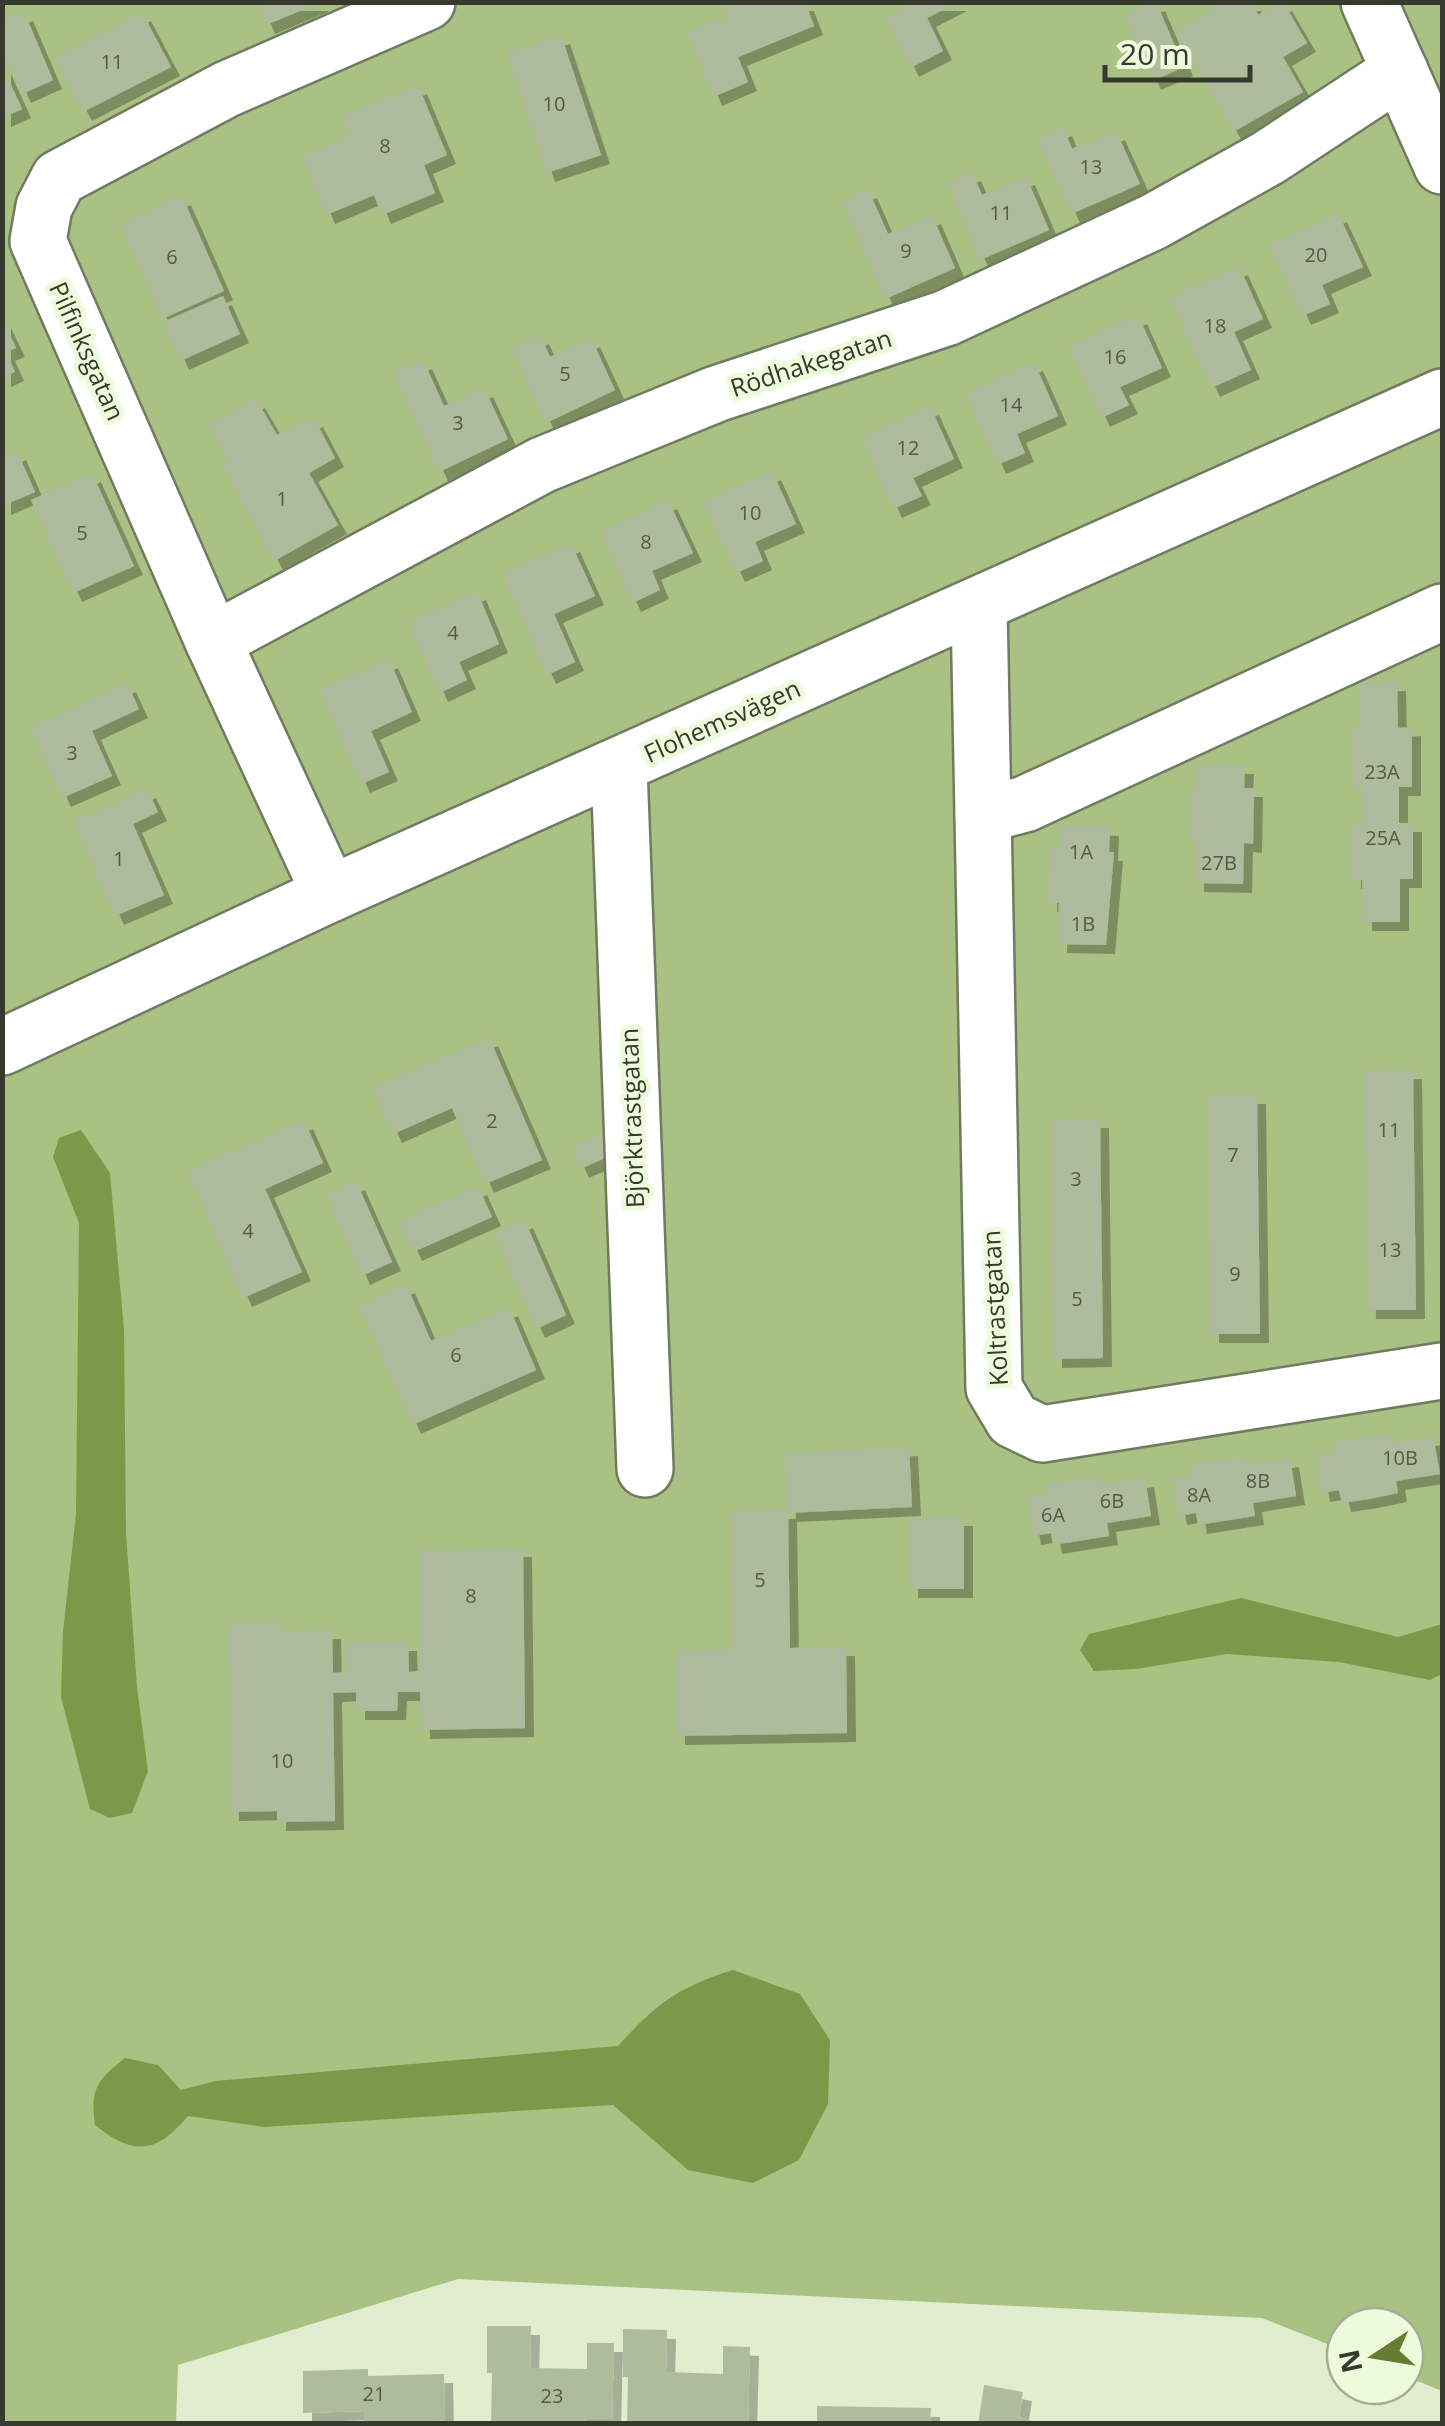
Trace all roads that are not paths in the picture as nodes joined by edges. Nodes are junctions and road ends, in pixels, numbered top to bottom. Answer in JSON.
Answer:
{"nodes":[{"id":1,"x":427,"y":2,"type":"edge"},
{"id":2,"x":1369,"y":2,"type":"edge"},
{"id":3,"x":1400,"y":71,"type":"junction"},
{"id":4,"x":1442,"y":166,"type":"edge"},
{"id":5,"x":1442,"y":397,"type":"edge"},
{"id":6,"x":979,"y":606,"type":"junction"},
{"id":7,"x":1442,"y":612,"type":"edge"},
{"id":8,"x":214,"y":641,"type":"junction"},
{"id":9,"x":620,"y":766,"type":"junction"},
{"id":10,"x":983,"y":815,"type":"junction"},
{"id":11,"x":330,"y":894,"type":"junction"},
{"id":12,"x":2,"y":1047,"type":"edge"},
{"id":13,"x":1442,"y":1371,"type":"edge"},
{"id":14,"x":645,"y":1469,"type":"dead end"}],
"edges":[{"from":1,"to":8,"type":"street","name":"Pilfinksgatan"},
{"from":2,"to":3,"type":"street"},
{"from":3,"to":4,"type":"street"},
{"from":3,"to":8,"type":"street","name":"Rödhakegatan"},
{"from":5,"to":6,"type":"street","name":"Flohemsvägen"},
{"from":6,"to":9,"type":"street","name":"Flohemsvägen"},
{"from":6,"to":10,"type":"street","name":"Koltrastgatan"},
{"from":7,"to":10,"type":"street"},
{"from":8,"to":11,"type":"street","name":"Pilfinksgatan"},
{"from":9,"to":11,"type":"street","name":"Flohemsvägen"},
{"from":9,"to":14,"type":"street","name":"Björktrastgatan"},
{"from":10,"to":13,"type":"street","name":"Koltrastgatan"},
{"from":11,"to":12,"type":"street","name":"Flohemsvägen"}]}
